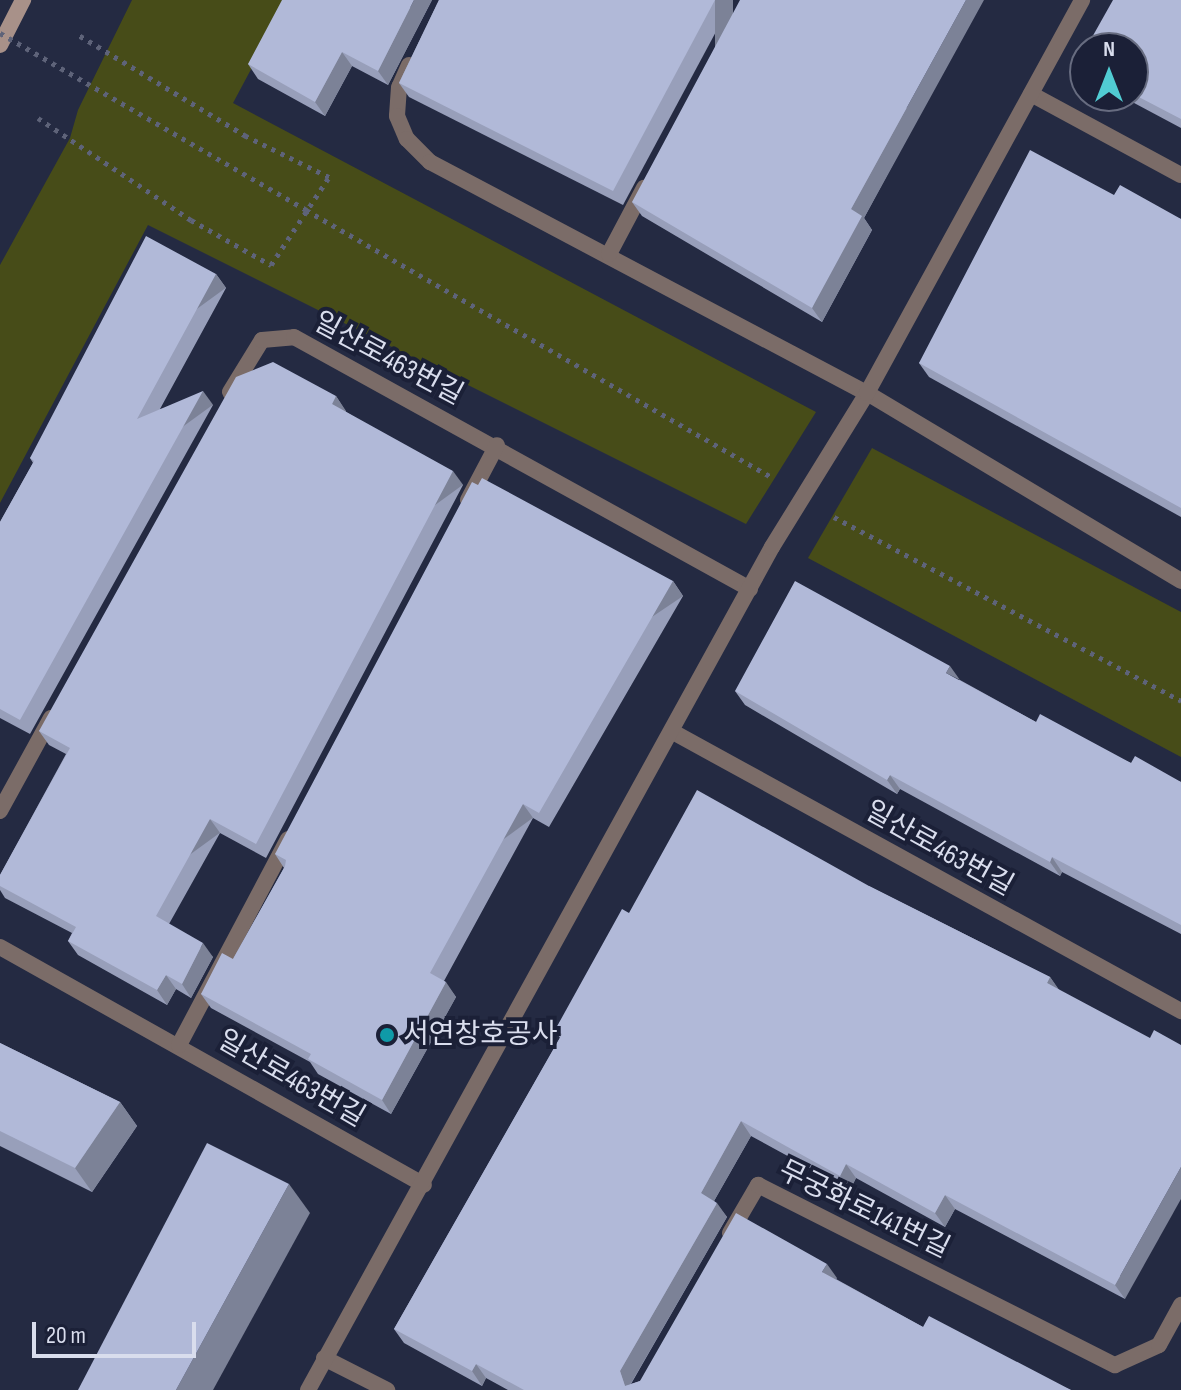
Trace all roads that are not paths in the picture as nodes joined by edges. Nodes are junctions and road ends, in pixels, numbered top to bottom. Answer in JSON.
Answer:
{"nodes":[{"id":1,"x":23,"y":0,"type":"edge"},
{"id":2,"x":1082,"y":0,"type":"edge"},
{"id":3,"x":0,"y":45,"type":"edge"},
{"id":4,"x":415,"y":52,"type":"edge"},
{"id":5,"x":1031,"y":94,"type":"junction"},
{"id":6,"x":654,"y":169,"type":"edge"},
{"id":7,"x":1181,"y":175,"type":"edge"},
{"id":8,"x":609,"y":254,"type":"junction"},
{"id":9,"x":867,"y":393,"type":"junction"},
{"id":10,"x":219,"y":411,"type":"edge"},
{"id":11,"x":497,"y":445,"type":"junction"},
{"id":12,"x":460,"y":515,"type":"edge"},
{"id":13,"x":1181,"y":581,"type":"edge"},
{"id":14,"x":750,"y":589,"type":"junction"},
{"id":15,"x":60,"y":700,"type":"edge"},
{"id":16,"x":673,"y":732,"type":"junction"},
{"id":17,"x":0,"y":811,"type":"edge"},
{"id":18,"x":298,"y":822,"type":"edge"},
{"id":19,"x":0,"y":947,"type":"edge"},
{"id":20,"x":1181,"y":1011,"type":"edge"},
{"id":21,"x":179,"y":1045,"type":"junction"},
{"id":22,"x":424,"y":1185,"type":"junction"},
{"id":23,"x":718,"y":1253,"type":"edge"},
{"id":24,"x":1181,"y":1305,"type":"edge"},
{"id":25,"x":324,"y":1358,"type":"junction"},
{"id":26,"x":308,"y":1390,"type":"edge"},
{"id":27,"x":387,"y":1390,"type":"edge"}],
"edges":[{"from":1,"to":3,"type":"main road"},
{"from":2,"to":5,"type":"street"},
{"from":4,"to":8,"type":"street"},
{"from":5,"to":7,"type":"street"},
{"from":5,"to":9,"type":"street"},
{"from":6,"to":8,"type":"street"},
{"from":8,"to":9,"type":"street"},
{"from":9,"to":13,"type":"street"},
{"from":9,"to":14,"type":"street"},
{"from":10,"to":11,"type":"street","name":"일산로463번길"},
{"from":11,"to":12,"type":"street"},
{"from":11,"to":14,"type":"street","name":"일산로463번길"},
{"from":14,"to":16,"type":"street"},
{"from":15,"to":17,"type":"street"},
{"from":16,"to":20,"type":"street","name":"일산로463번길"},
{"from":16,"to":22,"type":"street"},
{"from":18,"to":21,"type":"street","name":"일산로463번길"},
{"from":19,"to":21,"type":"street"},
{"from":21,"to":22,"type":"street","name":"일산로463번길"},
{"from":22,"to":25,"type":"street"},
{"from":23,"to":24,"type":"street","name":"무궁화로141번길"},
{"from":25,"to":26,"type":"street"},
{"from":25,"to":27,"type":"street"}]}
